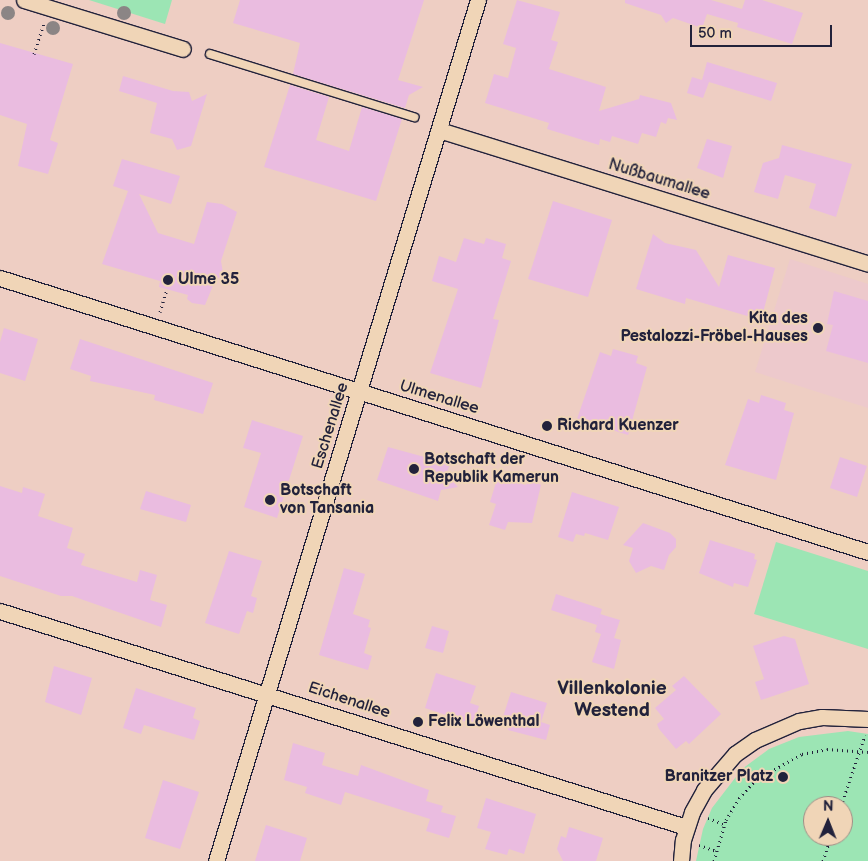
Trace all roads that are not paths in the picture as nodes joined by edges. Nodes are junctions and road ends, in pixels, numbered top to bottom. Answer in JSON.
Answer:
{"nodes":[{"id":1,"x":24,"y":0,"type":"edge"},
{"id":2,"x":478,"y":0,"type":"edge"},
{"id":3,"x":183,"y":49,"type":"dead end"},
{"id":4,"x":210,"y":54,"type":"dead end"},
{"id":5,"x":414,"y":117,"type":"dead end"},
{"id":6,"x":439,"y":130,"type":"junction"},
{"id":7,"x":868,"y":264,"type":"edge"},
{"id":8,"x":0,"y":278,"type":"edge"},
{"id":9,"x":360,"y":392,"type":"junction"},
{"id":10,"x":868,"y":552,"type":"edge"},
{"id":11,"x":0,"y":611,"type":"edge"},
{"id":12,"x":267,"y":694,"type":"junction"},
{"id":13,"x":868,"y":719,"type":"edge"},
{"id":14,"x":686,"y":827,"type":"junction"},
{"id":15,"x":216,"y":861,"type":"edge"},
{"id":16,"x":680,"y":861,"type":"edge"}],
"edges":[{"from":1,"to":3,"type":"street"},
{"from":2,"to":6,"type":"street","name":"Eschenallee"},
{"from":4,"to":5,"type":"lane"},
{"from":6,"to":7,"type":"street","name":"Nußbaumallee"},
{"from":6,"to":9,"type":"street","name":"Eschenallee"},
{"from":8,"to":9,"type":"street","name":"Ulmenallee"},
{"from":9,"to":10,"type":"street","name":"Ulmenallee"},
{"from":9,"to":12,"type":"street","name":"Eschenallee"},
{"from":11,"to":12,"type":"street","name":"Eichenallee"},
{"from":12,"to":14,"type":"street","name":"Eichenallee"},
{"from":12,"to":15,"type":"street","name":"Eschenallee"},
{"from":13,"to":14,"type":"street"},
{"from":14,"to":16,"type":"street"}]}
